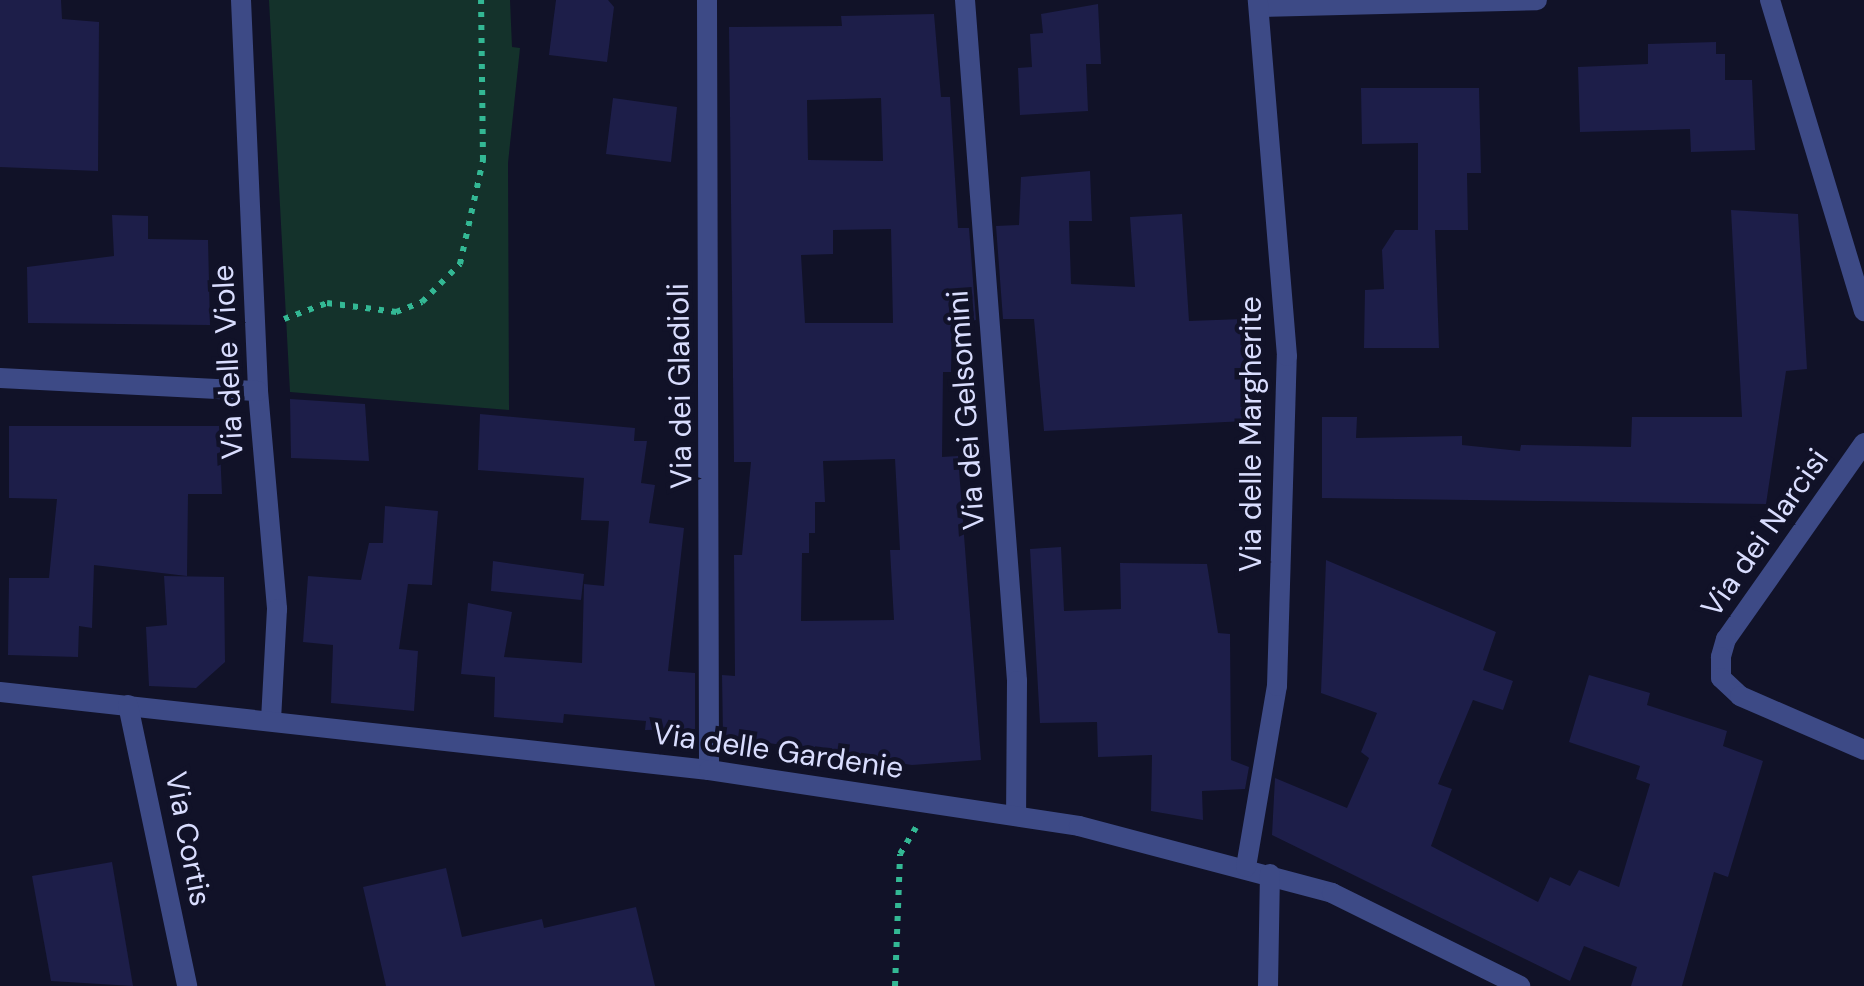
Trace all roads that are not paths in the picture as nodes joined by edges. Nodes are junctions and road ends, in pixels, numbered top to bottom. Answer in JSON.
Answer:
{"nodes":[{"id":1,"x":241,"y":0,"type":"edge"},
{"id":2,"x":706,"y":0,"type":"edge"},
{"id":3,"x":965,"y":0,"type":"edge"},
{"id":4,"x":1536,"y":0,"type":"edge"},
{"id":5,"x":1770,"y":0,"type":"edge"},
{"id":6,"x":1258,"y":4,"type":"edge"},
{"id":7,"x":1864,"y":311,"type":"edge"},
{"id":8,"x":0,"y":378,"type":"edge"},
{"id":9,"x":258,"y":391,"type":"junction"},
{"id":10,"x":1864,"y":442,"type":"edge"},
{"id":11,"x":0,"y":692,"type":"edge"},
{"id":12,"x":128,"y":705,"type":"junction"},
{"id":13,"x":270,"y":719,"type":"junction"},
{"id":14,"x":1864,"y":750,"type":"edge"},
{"id":15,"x":709,"y":770,"type":"junction"},
{"id":16,"x":1016,"y":816,"type":"junction"},
{"id":17,"x":1246,"y":867,"type":"junction"},
{"id":18,"x":1270,"y":874,"type":"junction"},
{"id":19,"x":186,"y":986,"type":"edge"},
{"id":20,"x":1268,"y":986,"type":"edge"},
{"id":21,"x":1520,"y":986,"type":"edge"}],
"edges":[{"from":1,"to":9,"type":"street","name":"Via delle Viole"},
{"from":2,"to":15,"type":"street","name":"Via dei Gladioli"},
{"from":3,"to":16,"type":"street","name":"Via dei Gelsomini"},
{"from":4,"to":6,"type":"street"},
{"from":5,"to":7,"type":"street"},
{"from":6,"to":17,"type":"street","name":"Via delle Margherite"},
{"from":8,"to":9,"type":"street"},
{"from":9,"to":13,"type":"street","name":"Via delle Viole"},
{"from":10,"to":14,"type":"street","name":"Via dei Narcisi"},
{"from":11,"to":12,"type":"street","name":"Via delle Gardenie"},
{"from":12,"to":13,"type":"street","name":"Via delle Gardenie"},
{"from":12,"to":19,"type":"street","name":"Via Cortis"},
{"from":13,"to":15,"type":"street","name":"Via delle Gardenie"},
{"from":15,"to":16,"type":"street","name":"Via delle Gardenie"},
{"from":16,"to":17,"type":"street","name":"Via delle Gardenie"},
{"from":17,"to":18,"type":"street","name":"Via delle Gardenie"},
{"from":18,"to":20,"type":"street"},
{"from":18,"to":21,"type":"street","name":"Via delle Gardenie"}]}
